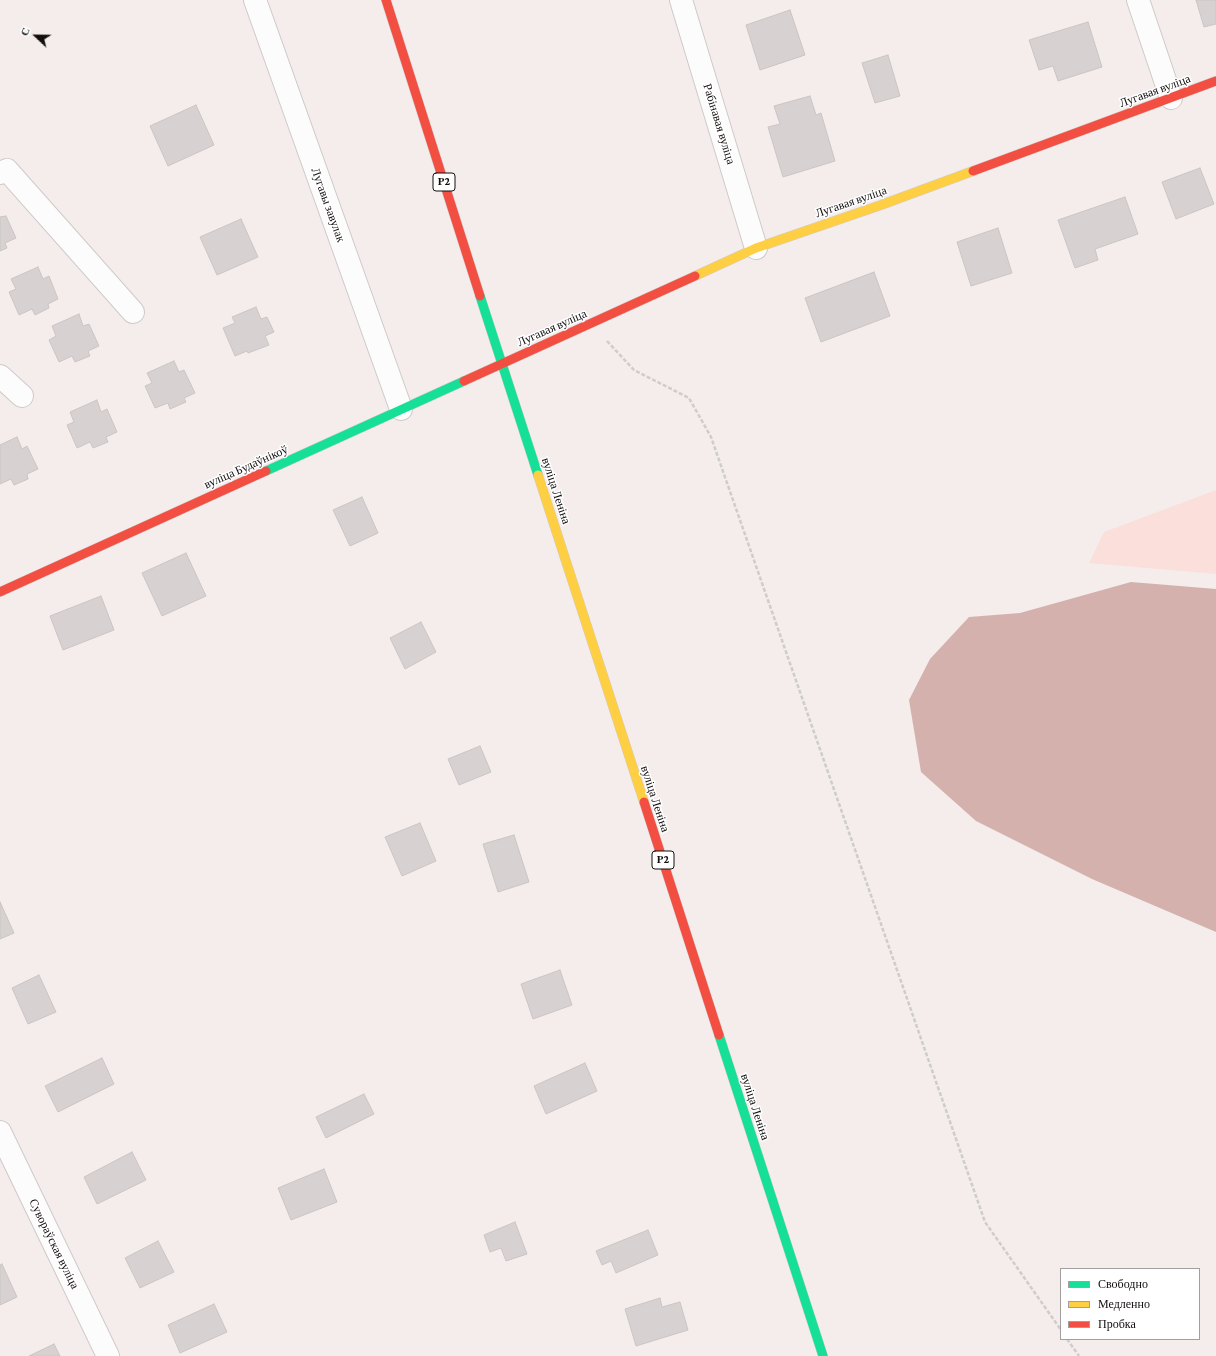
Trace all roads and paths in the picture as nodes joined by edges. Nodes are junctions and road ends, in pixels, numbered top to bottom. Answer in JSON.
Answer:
{"nodes":[{"id":1,"x":255,"y":0,"type":"edge"},
{"id":2,"x":386,"y":0,"type":"edge"},
{"id":3,"x":681,"y":0,"type":"edge"},
{"id":4,"x":1138,"y":0,"type":"edge"},
{"id":5,"x":1216,"y":81,"type":"edge"},
{"id":6,"x":1171,"y":98,"type":"junction"},
{"id":7,"x":0,"y":173,"type":"edge"},
{"id":8,"x":756,"y":248,"type":"junction"},
{"id":9,"x":133,"y":312,"type":"dead end"},
{"id":10,"x":590,"y":324,"type":"junction"},
{"id":11,"x":502,"y":364,"type":"junction"},
{"id":12,"x":0,"y":376,"type":"edge"},
{"id":13,"x":22,"y":396,"type":"dead end"},
{"id":14,"x":401,"y":409,"type":"junction"},
{"id":15,"x":0,"y":592,"type":"edge"},
{"id":16,"x":0,"y":1132,"type":"edge"},
{"id":17,"x":1060,"y":1329,"type":"edge"},
{"id":18,"x":1068,"y":1340,"type":"edge"},
{"id":19,"x":108,"y":1356,"type":"edge"},
{"id":20,"x":823,"y":1356,"type":"edge"},
{"id":21,"x":1079,"y":1356,"type":"edge"}],
"edges":[{"from":1,"to":14,"type":"street","name":"Лугавы завулак"},
{"from":2,"to":11,"type":"main road","number":"Р2"},
{"from":3,"to":8,"type":"street","name":"Рабінавая вуліца"},
{"from":4,"to":6,"type":"street"},
{"from":5,"to":6,"type":"main road","name":"Лугавая вуліца"},
{"from":6,"to":8,"type":"main road","name":"Лугавая вуліца"},
{"from":7,"to":9,"type":"street"},
{"from":8,"to":10,"type":"main road","name":"Лугавая вуліца"},
{"from":10,"to":11,"type":"main road","name":"Лугавая вуліца"},
{"from":10,"to":17,"type":"path"},
{"from":11,"to":14,"type":"main road","name":"вуліца Будаўнікоў"},
{"from":11,"to":20,"type":"main road","name":"вуліца Леніна","number":"Р2"},
{"from":12,"to":13,"type":"street"},
{"from":14,"to":15,"type":"main road","name":"вуліца Будаўнікоў"},
{"from":16,"to":19,"type":"street","name":"Сувораўская вуліца"},
{"from":18,"to":21,"type":"path"}]}
